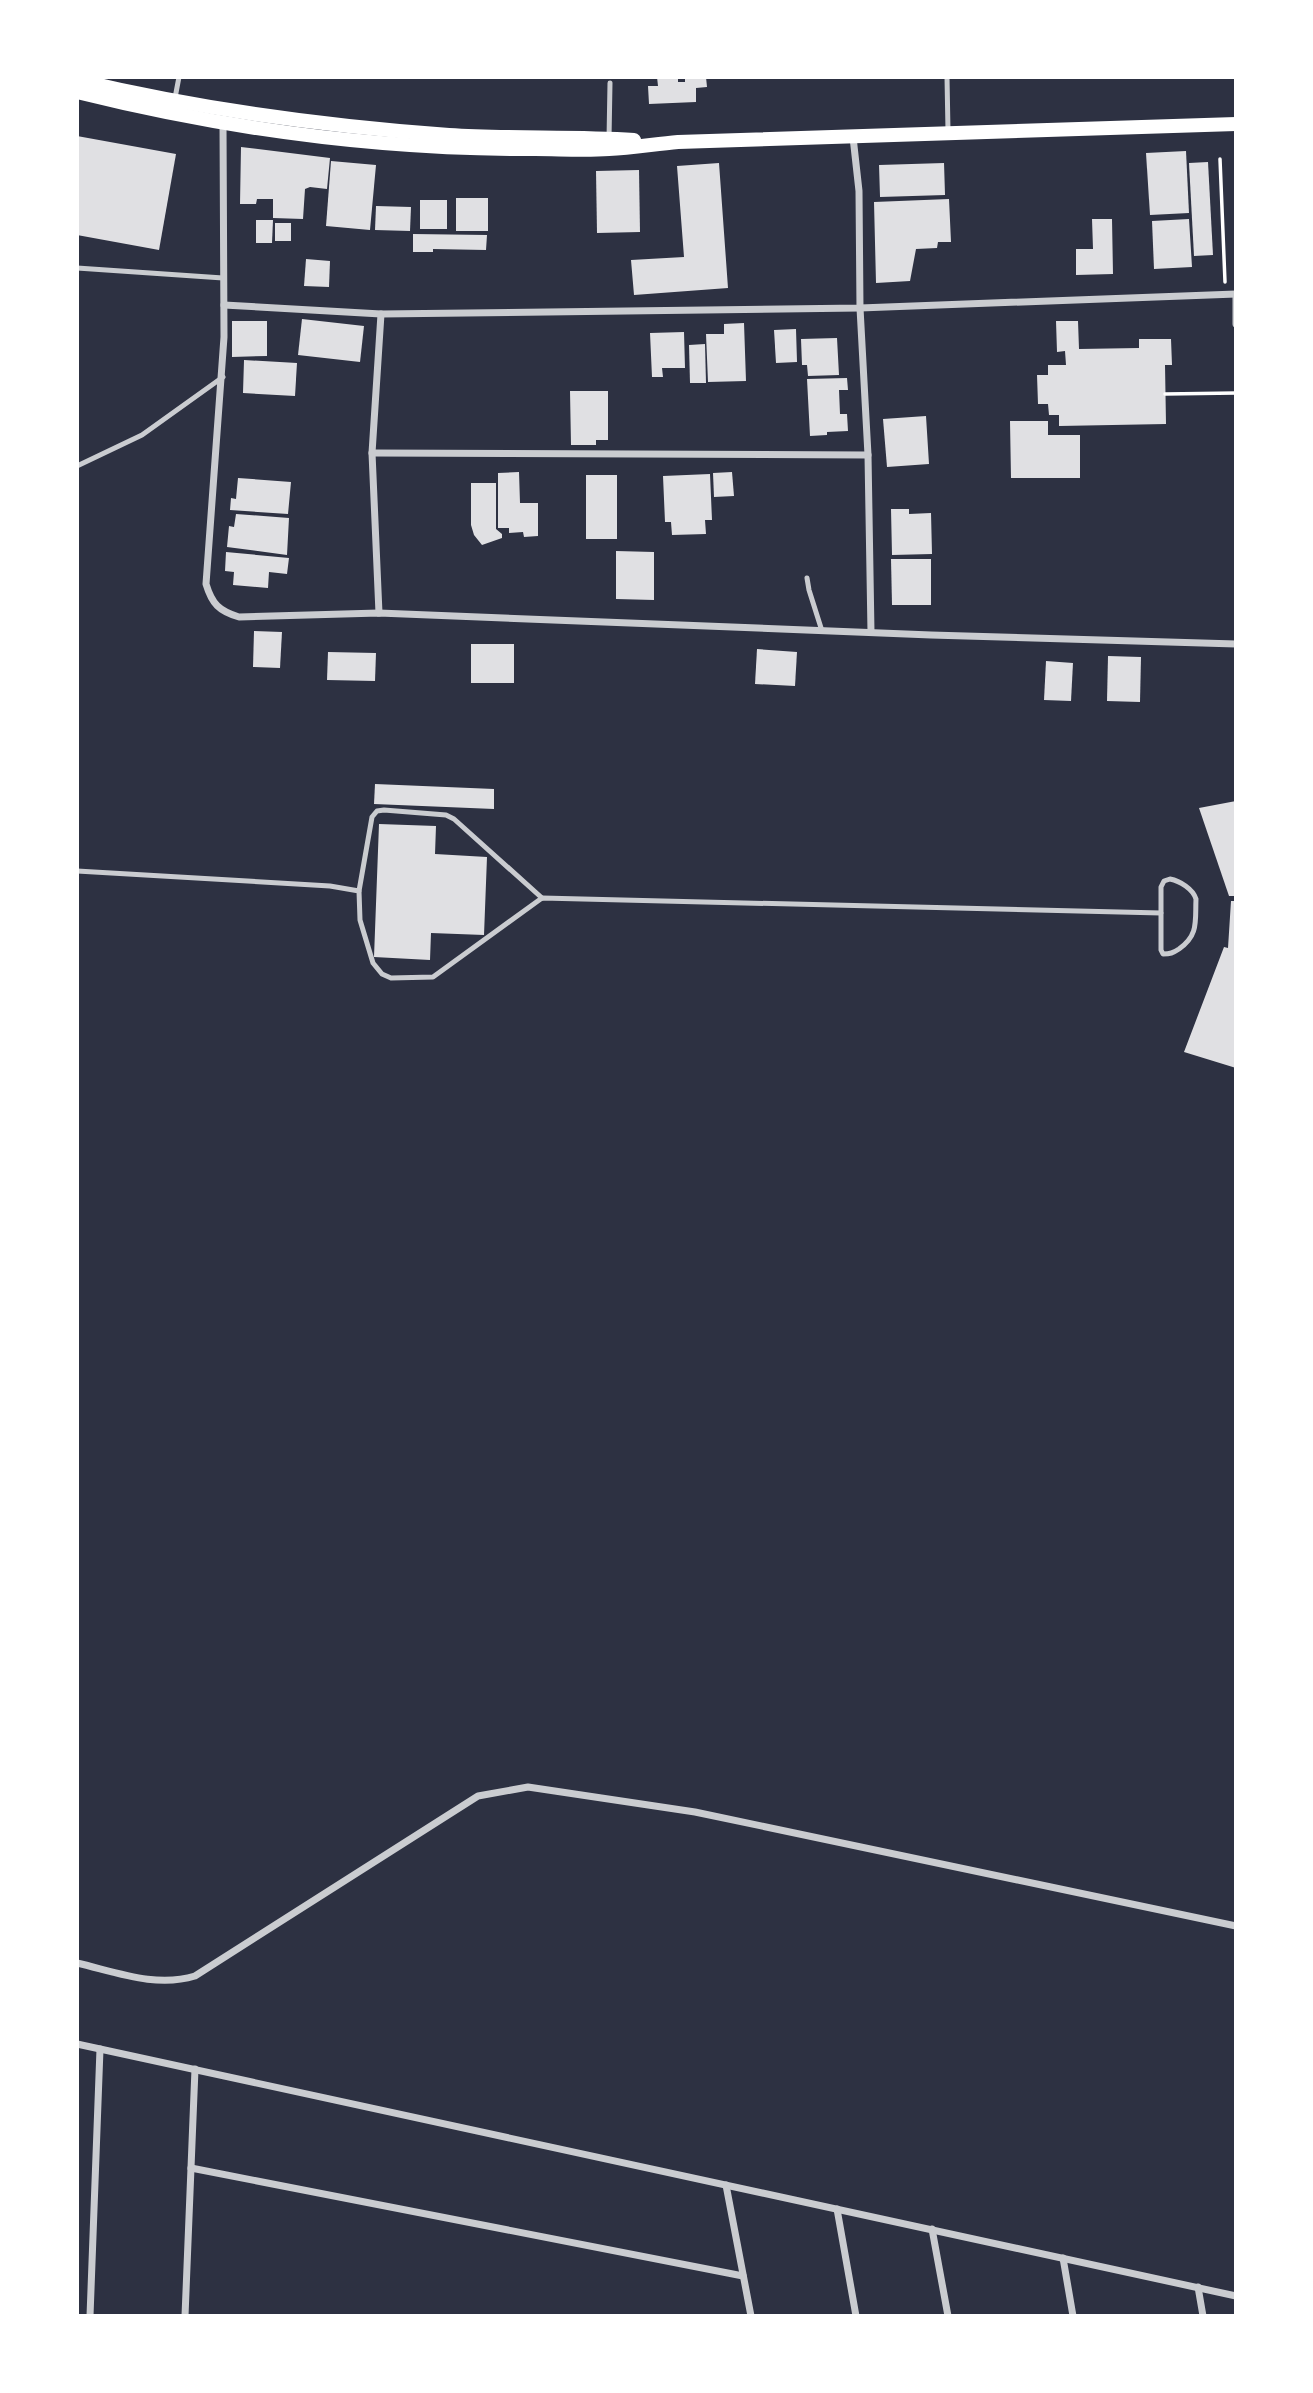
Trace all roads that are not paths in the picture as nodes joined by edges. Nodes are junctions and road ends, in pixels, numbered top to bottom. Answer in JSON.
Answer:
{"nodes":[{"id":1,"x":178,"y":77,"type":"edge"},
{"id":2,"x":947,"y":77,"type":"edge"},
{"id":3,"x":77,"y":80,"type":"edge"},
{"id":4,"x":610,"y":83,"type":"dead end"},
{"id":5,"x":77,"y":92,"type":"edge"},
{"id":6,"x":175,"y":100,"type":"junction"},
{"id":7,"x":223,"y":122,"type":"junction"},
{"id":8,"x":1236,"y":124,"type":"edge"},
{"id":9,"x":948,"y":135,"type":"junction"},
{"id":10,"x":853,"y":137,"type":"junction"},
{"id":11,"x":609,"y":144,"type":"junction"},
{"id":12,"x":77,"y":268,"type":"edge"},
{"id":13,"x":223,"y":278,"type":"junction"},
{"id":14,"x":1236,"y":294,"type":"edge"},
{"id":15,"x":224,"y":305,"type":"junction"},
{"id":16,"x":860,"y":308,"type":"junction"},
{"id":17,"x":382,"y":314,"type":"junction"},
{"id":18,"x":1236,"y":324,"type":"edge"},
{"id":19,"x":223,"y":376,"type":"junction"},
{"id":20,"x":372,"y":453,"type":"junction"},
{"id":21,"x":868,"y":455,"type":"junction"},
{"id":22,"x":77,"y":466,"type":"edge"},
{"id":23,"x":807,"y":578,"type":"dead end"},
{"id":24,"x":379,"y":613,"type":"junction"},
{"id":25,"x":822,"y":631,"type":"junction"},
{"id":26,"x":871,"y":632,"type":"junction"},
{"id":27,"x":1236,"y":644,"type":"edge"},
{"id":28,"x":77,"y":871,"type":"edge"},
{"id":29,"x":359,"y":891,"type":"junction"},
{"id":30,"x":542,"y":898,"type":"junction"},
{"id":31,"x":1161,"y":913,"type":"junction"},
{"id":32,"x":1236,"y":1926,"type":"edge"},
{"id":33,"x":77,"y":1963,"type":"edge"},
{"id":34,"x":77,"y":2043,"type":"edge"},
{"id":35,"x":100,"y":2049,"type":"junction"},
{"id":36,"x":195,"y":2069,"type":"junction"},
{"id":37,"x":191,"y":2168,"type":"junction"},
{"id":38,"x":726,"y":2185,"type":"junction"},
{"id":39,"x":837,"y":2209,"type":"junction"},
{"id":40,"x":932,"y":2230,"type":"junction"},
{"id":41,"x":1063,"y":2258,"type":"junction"},
{"id":42,"x":743,"y":2276,"type":"junction"},
{"id":43,"x":1198,"y":2287,"type":"junction"},
{"id":44,"x":1236,"y":2295,"type":"edge"},
{"id":45,"x":90,"y":2316,"type":"edge"},
{"id":46,"x":185,"y":2316,"type":"edge"},
{"id":47,"x":751,"y":2316,"type":"edge"},
{"id":48,"x":856,"y":2316,"type":"edge"},
{"id":49,"x":948,"y":2316,"type":"edge"},
{"id":50,"x":1073,"y":2316,"type":"edge"},
{"id":51,"x":1203,"y":2316,"type":"edge"}],
"edges":[{"from":1,"to":6,"type":"lane"},
{"from":2,"to":9,"type":"lane"},
{"from":3,"to":6,"type":"main road"},
{"from":4,"to":11,"type":"lane"},
{"from":5,"to":7,"type":"main road"},
{"from":6,"to":11,"type":"main road"},
{"from":7,"to":11,"type":"main road"},
{"from":7,"to":13,"type":"street"},
{"from":8,"to":9,"type":"main road"},
{"from":9,"to":10,"type":"main road"},
{"from":10,"to":11,"type":"main road"},
{"from":10,"to":16,"type":"street"},
{"from":12,"to":13,"type":"lane"},
{"from":13,"to":15,"type":"street"},
{"from":14,"to":16,"type":"street"},
{"from":14,"to":18,"type":"street"},
{"from":15,"to":17,"type":"street"},
{"from":15,"to":19,"type":"street"},
{"from":16,"to":17,"type":"street"},
{"from":16,"to":21,"type":"street"},
{"from":17,"to":20,"type":"street"},
{"from":19,"to":22,"type":"lane"},
{"from":19,"to":24,"type":"street"},
{"from":20,"to":21,"type":"street"},
{"from":20,"to":24,"type":"street"},
{"from":21,"to":26,"type":"street"},
{"from":23,"to":25,"type":"lane"},
{"from":24,"to":25,"type":"street"},
{"from":25,"to":26,"type":"street"},
{"from":26,"to":27,"type":"street"},
{"from":28,"to":29,"type":"lane"},
{"from":29,"to":30,"type":"lane"},
{"from":29,"to":30,"type":"lane"},
{"from":30,"to":31,"type":"lane"},
{"from":31,"to":31,"type":"lane"},
{"from":32,"to":33,"type":"street"},
{"from":34,"to":35,"type":"street"},
{"from":35,"to":36,"type":"street"},
{"from":35,"to":45,"type":"street"},
{"from":36,"to":37,"type":"street"},
{"from":36,"to":38,"type":"street"},
{"from":37,"to":42,"type":"street"},
{"from":37,"to":46,"type":"street"},
{"from":38,"to":39,"type":"street"},
{"from":38,"to":42,"type":"street"},
{"from":39,"to":40,"type":"street"},
{"from":39,"to":48,"type":"street"},
{"from":40,"to":41,"type":"street"},
{"from":40,"to":49,"type":"street"},
{"from":41,"to":43,"type":"street"},
{"from":41,"to":50,"type":"street"},
{"from":42,"to":47,"type":"street"},
{"from":43,"to":44,"type":"street"},
{"from":43,"to":51,"type":"street"}]}
